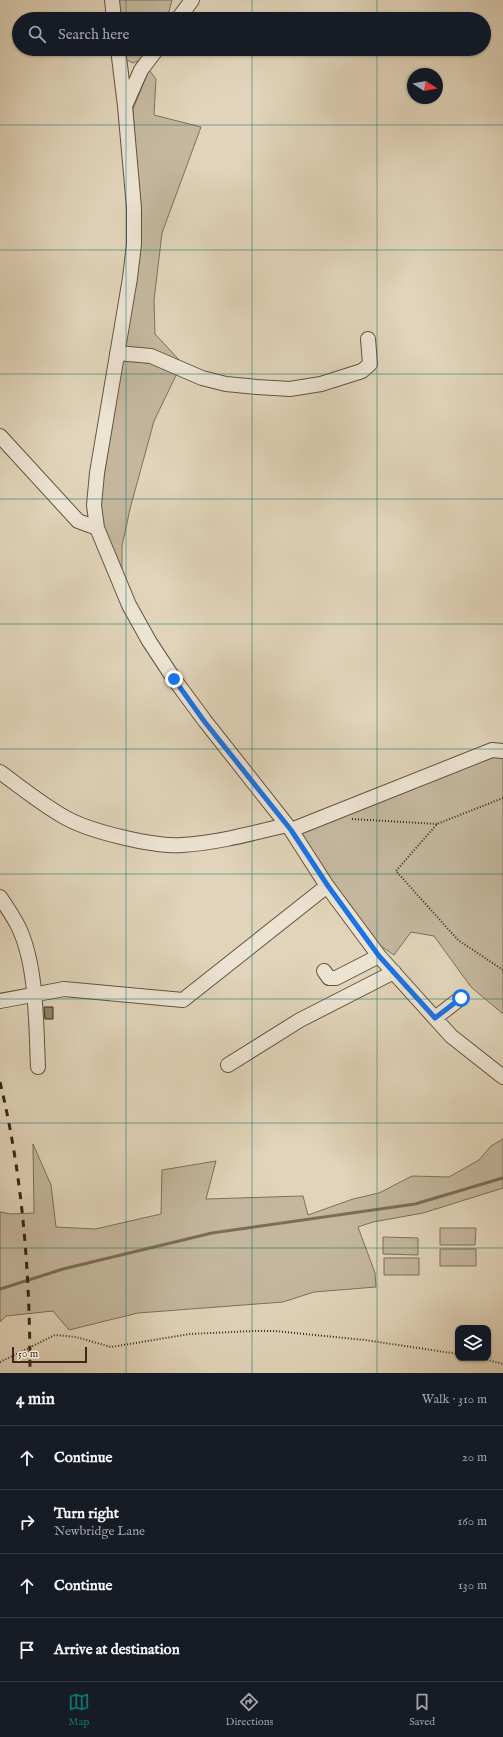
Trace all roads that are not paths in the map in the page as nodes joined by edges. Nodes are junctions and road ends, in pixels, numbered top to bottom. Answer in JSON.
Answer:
{"nodes":[{"id":1,"x":112,"y":0,"type":"edge"},
{"id":2,"x":192,"y":0,"type":"edge"},
{"id":3,"x":113,"y":12,"type":"edge"},
{"id":4,"x":183,"y":12,"type":"edge"},
{"id":5,"x":119,"y":56,"type":"edge"},
{"id":6,"x":152,"y":56,"type":"edge"},
{"id":7,"x":120,"y":63,"type":"junction"},
{"id":8,"x":141,"y":70,"type":"junction"},
{"id":9,"x":125,"y":106,"type":"junction"},
{"id":10,"x":368,"y":339,"type":"dead end"},
{"id":11,"x":117,"y":353,"type":"junction"},
{"id":12,"x":0,"y":436,"type":"edge"},
{"id":13,"x":97,"y":528,"type":"junction"},
{"id":14,"x":503,"y":751,"type":"edge"},
{"id":15,"x":0,"y":772,"type":"edge"},
{"id":16,"x":289,"y":828,"type":"junction"},
{"id":17,"x":328,"y":886,"type":"junction"},
{"id":18,"x":0,"y":897,"type":"edge"},
{"id":19,"x":379,"y":956,"type":"junction"},
{"id":20,"x":324,"y":971,"type":"dead end"},
{"id":21,"x":394,"y":972,"type":"junction"},
{"id":22,"x":35,"y":994,"type":"junction"},
{"id":23,"x":461,"y":998,"type":"dead end"},
{"id":24,"x":0,"y":1001,"type":"edge"},
{"id":25,"x":435,"y":1018,"type":"junction"},
{"id":26,"x":228,"y":1065,"type":"dead end"},
{"id":27,"x":38,"y":1067,"type":"dead end"},
{"id":28,"x":503,"y":1077,"type":"edge"}],
"edges":[{"from":1,"to":3,"type":"street"},
{"from":2,"to":4,"type":"street"},
{"from":5,"to":7,"type":"street"},
{"from":6,"to":8,"type":"street"},
{"from":7,"to":8,"type":"street"},
{"from":7,"to":9,"type":"street"},
{"from":8,"to":9,"type":"street"},
{"from":9,"to":11,"type":"street"},
{"from":10,"to":11,"type":"street"},
{"from":11,"to":13,"type":"street"},
{"from":12,"to":13,"type":"street"},
{"from":13,"to":16,"type":"street"},
{"from":14,"to":16,"type":"street"},
{"from":15,"to":16,"type":"street"},
{"from":16,"to":17,"type":"street"},
{"from":17,"to":19,"type":"street"},
{"from":17,"to":22,"type":"street"},
{"from":18,"to":22,"type":"street"},
{"from":19,"to":20,"type":"street"},
{"from":19,"to":21,"type":"street"},
{"from":21,"to":25,"type":"street"},
{"from":21,"to":26,"type":"street"},
{"from":22,"to":24,"type":"street"},
{"from":22,"to":27,"type":"street"},
{"from":23,"to":25,"type":"street"},
{"from":25,"to":28,"type":"street"}]}
